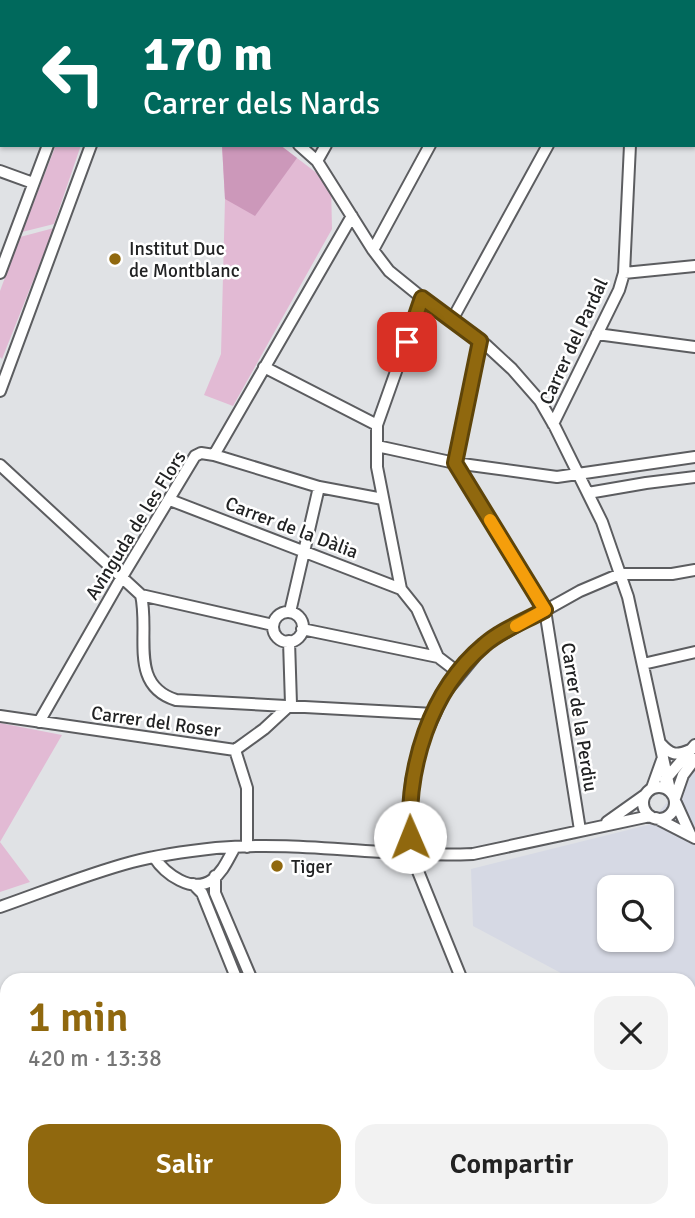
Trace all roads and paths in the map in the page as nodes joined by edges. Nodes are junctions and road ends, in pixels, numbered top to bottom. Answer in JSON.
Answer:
{"nodes":[{"id":1,"x":47,"y":147,"type":"edge"},
{"id":2,"x":90,"y":147,"type":"edge"},
{"id":3,"x":301,"y":147,"type":"edge"},
{"id":4,"x":325,"y":147,"type":"edge"},
{"id":5,"x":429,"y":147,"type":"edge"},
{"id":6,"x":547,"y":147,"type":"edge"},
{"id":7,"x":630,"y":147,"type":"edge"},
{"id":8,"x":317,"y":161,"type":"junction"},
{"id":9,"x":0,"y":171,"type":"edge"},
{"id":10,"x":33,"y":183,"type":"junction"},
{"id":11,"x":352,"y":216,"type":"junction"},
{"id":12,"x":373,"y":250,"type":"junction"},
{"id":13,"x":695,"y":266,"type":"edge"},
{"id":14,"x":0,"y":273,"type":"edge"},
{"id":15,"x":624,"y":273,"type":"junction"},
{"id":16,"x":422,"y":298,"type":"junction"},
{"id":17,"x":452,"y":320,"type":"junction"},
{"id":18,"x":597,"y":334,"type":"junction"},
{"id":19,"x":480,"y":341,"type":"junction"},
{"id":20,"x":695,"y":346,"type":"edge"},
{"id":21,"x":264,"y":367,"type":"junction"},
{"id":22,"x":0,"y":391,"type":"edge"},
{"id":23,"x":553,"y":424,"type":"junction"},
{"id":24,"x":377,"y":425,"type":"junction"},
{"id":25,"x":377,"y":446,"type":"junction"},
{"id":26,"x":214,"y":455,"type":"junction"},
{"id":27,"x":695,"y":457,"type":"edge"},
{"id":28,"x":455,"y":463,"type":"junction"},
{"id":29,"x":0,"y":465,"type":"edge"},
{"id":30,"x":578,"y":473,"type":"junction"},
{"id":31,"x":695,"y":477,"type":"edge"},
{"id":32,"x":319,"y":487,"type":"junction"},
{"id":33,"x":588,"y":493,"type":"junction"},
{"id":34,"x":383,"y":499,"type":"junction"},
{"id":35,"x":170,"y":500,"type":"junction"},
{"id":36,"x":303,"y":550,"type":"junction"},
{"id":37,"x":695,"y":570,"type":"edge"},
{"id":38,"x":620,"y":574,"type":"junction"},
{"id":39,"x":122,"y":577,"type":"junction"},
{"id":40,"x":401,"y":589,"type":"junction"},
{"id":41,"x":142,"y":595,"type":"junction"},
{"id":42,"x":545,"y":610,"type":"junction"},
{"id":43,"x":290,"y":612,"type":"junction"},
{"id":44,"x":273,"y":625,"type":"junction"},
{"id":45,"x":302,"y":629,"type":"junction"},
{"id":46,"x":289,"y":641,"type":"junction"},
{"id":47,"x":695,"y":652,"type":"edge"},
{"id":48,"x":438,"y":657,"type":"junction"},
{"id":49,"x":643,"y":664,"type":"junction"},
{"id":50,"x":459,"y":673,"type":"junction"},
{"id":51,"x":291,"y":705,"type":"junction"},
{"id":52,"x":434,"y":714,"type":"junction"},
{"id":53,"x":0,"y":716,"type":"edge"},
{"id":54,"x":39,"y":722,"type":"junction"},
{"id":55,"x":661,"y":744,"type":"junction"},
{"id":56,"x":235,"y":750,"type":"junction"},
{"id":57,"x":693,"y":752,"type":"edge"},
{"id":58,"x":662,"y":760,"type":"junction"},
{"id":59,"x":667,"y":778,"type":"junction"},
{"id":60,"x":652,"y":790,"type":"junction"},
{"id":61,"x":673,"y":797,"type":"junction"},
{"id":62,"x":653,"y":817,"type":"junction"},
{"id":63,"x":605,"y":824,"type":"junction"},
{"id":64,"x":580,"y":830,"type":"junction"},
{"id":65,"x":693,"y":837,"type":"edge"},
{"id":66,"x":235,"y":847,"type":"junction"},
{"id":67,"x":247,"y":847,"type":"junction"},
{"id":68,"x":411,"y":853,"type":"junction"},
{"id":69,"x":154,"y":858,"type":"junction"},
{"id":70,"x":215,"y":876,"type":"junction"},
{"id":71,"x":193,"y":884,"type":"junction"},
{"id":72,"x":0,"y":907,"type":"edge"},
{"id":73,"x":234,"y":973,"type":"edge"},
{"id":74,"x":249,"y":973,"type":"edge"},
{"id":75,"x":460,"y":973,"type":"edge"}],
"edges":[{"from":1,"to":10,"type":"street"},
{"from":2,"to":22,"type":"street"},
{"from":3,"to":8,"type":"street"},
{"from":4,"to":8,"type":"street"},
{"from":5,"to":12,"type":"street"},
{"from":6,"to":17,"type":"street"},
{"from":7,"to":15,"type":"street"},
{"from":8,"to":11,"type":"street"},
{"from":9,"to":10,"type":"street"},
{"from":10,"to":14,"type":"street"},
{"from":11,"to":12,"type":"street"},
{"from":11,"to":21,"type":"street","name":"Avinguda de les Flors"},
{"from":12,"to":16,"type":"street"},
{"from":13,"to":15,"type":"street"},
{"from":15,"to":18,"type":"street","name":"Carrer del Pardal"},
{"from":16,"to":17,"type":"street"},
{"from":16,"to":24,"type":"street"},
{"from":17,"to":19,"type":"street"},
{"from":18,"to":20,"type":"street"},
{"from":18,"to":23,"type":"street","name":"Carrer del Pardal"},
{"from":19,"to":23,"type":"street"},
{"from":19,"to":28,"type":"street"},
{"from":21,"to":24,"type":"street"},
{"from":21,"to":26,"type":"street","name":"Avinguda de les Flors"},
{"from":23,"to":30,"type":"street"},
{"from":24,"to":25,"type":"street"},
{"from":25,"to":28,"type":"street"},
{"from":25,"to":34,"type":"street"},
{"from":26,"to":32,"type":"street"},
{"from":26,"to":35,"type":"street","name":"Avinguda de les Flors"},
{"from":27,"to":30,"type":"street"},
{"from":28,"to":30,"type":"street"},
{"from":28,"to":42,"type":"street"},
{"from":29,"to":39,"type":"street"},
{"from":30,"to":33,"type":"street"},
{"from":31,"to":33,"type":"street"},
{"from":32,"to":34,"type":"street"},
{"from":32,"to":36,"type":"street"},
{"from":33,"to":38,"type":"street"},
{"from":34,"to":40,"type":"street"},
{"from":35,"to":36,"type":"street","name":"Carrer de la Dàlia"},
{"from":35,"to":39,"type":"street","name":"Avinguda de les Flors"},
{"from":36,"to":40,"type":"street","name":"Carrer de la Dàlia"},
{"from":36,"to":43,"type":"street"},
{"from":37,"to":38,"type":"street"},
{"from":38,"to":42,"type":"street"},
{"from":38,"to":49,"type":"street"},
{"from":39,"to":41,"type":"street"},
{"from":39,"to":54,"type":"street","name":"Avinguda de les Flors"},
{"from":40,"to":48,"type":"street"},
{"from":41,"to":44,"type":"street"},
{"from":41,"to":51,"type":"street","name":"Carrer del Roser"},
{"from":42,"to":50,"type":"street"},
{"from":42,"to":64,"type":"street","name":"Carrer de la Perdiu"},
{"from":43,"to":44,"type":"street"},
{"from":43,"to":45,"type":"street"},
{"from":44,"to":46,"type":"street"},
{"from":45,"to":46,"type":"street"},
{"from":45,"to":48,"type":"street"},
{"from":46,"to":51,"type":"street"},
{"from":47,"to":49,"type":"street"},
{"from":48,"to":50,"type":"street"},
{"from":49,"to":55,"type":"street"},
{"from":50,"to":52,"type":"street"},
{"from":51,"to":52,"type":"street","name":"Carrer del Roser"},
{"from":51,"to":56,"type":"street","name":"Carrer del Roser"},
{"from":52,"to":68,"type":"street"},
{"from":53,"to":54,"type":"street","name":"Carrer del Roser"},
{"from":54,"to":56,"type":"street","name":"Carrer del Roser"},
{"from":55,"to":57,"type":"street"},
{"from":55,"to":58,"type":"street"},
{"from":56,"to":67,"type":"street"},
{"from":57,"to":59,"type":"street"},
{"from":57,"to":61,"type":"street"},
{"from":58,"to":59,"type":"street"},
{"from":58,"to":60,"type":"street"},
{"from":59,"to":60,"type":"street"},
{"from":59,"to":61,"type":"street"},
{"from":60,"to":61,"type":"street"},
{"from":60,"to":62,"type":"street"},
{"from":60,"to":63,"type":"street"},
{"from":61,"to":62,"type":"street"},
{"from":61,"to":65,"type":"street"},
{"from":62,"to":63,"type":"street"},
{"from":62,"to":65,"type":"street"},
{"from":63,"to":64,"type":"street"},
{"from":64,"to":68,"type":"street"},
{"from":66,"to":67,"type":"street"},
{"from":66,"to":69,"type":"street"},
{"from":66,"to":70,"type":"street"},
{"from":67,"to":68,"type":"street"},
{"from":68,"to":75,"type":"street"},
{"from":69,"to":71,"type":"street"},
{"from":69,"to":72,"type":"street"},
{"from":70,"to":71,"type":"street"},
{"from":70,"to":74,"type":"street"},
{"from":71,"to":73,"type":"street"}]}
